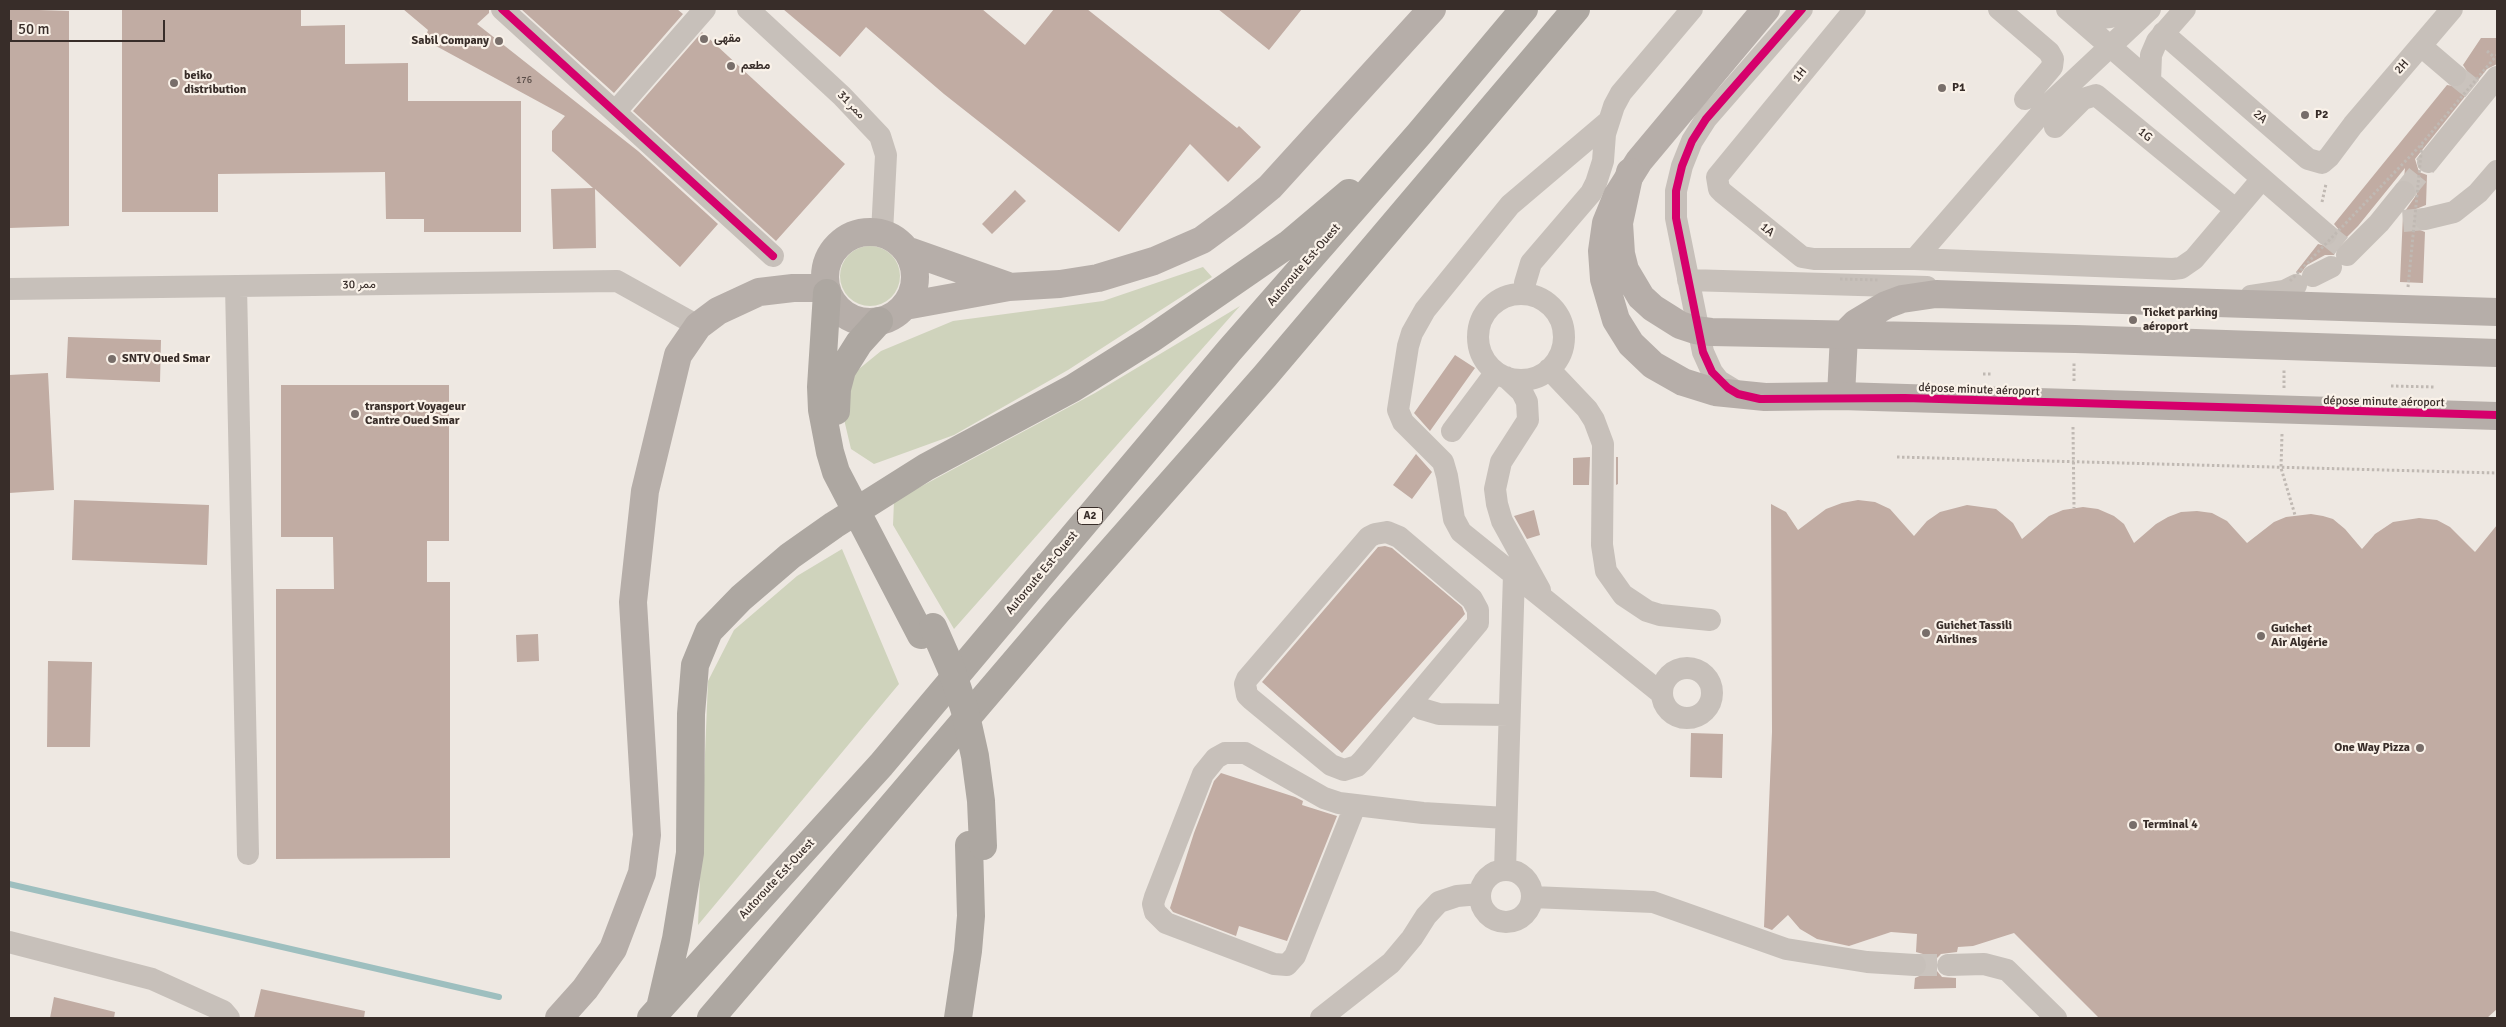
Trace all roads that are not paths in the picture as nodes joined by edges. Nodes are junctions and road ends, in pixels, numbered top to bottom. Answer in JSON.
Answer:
{"nodes":[{"id":1,"x":502,"y":9,"type":"edge"},
{"id":2,"x":705,"y":9,"type":"edge"},
{"id":3,"x":748,"y":9,"type":"edge"},
{"id":4,"x":1432,"y":9,"type":"edge"},
{"id":5,"x":1524,"y":9,"type":"edge"},
{"id":6,"x":1576,"y":9,"type":"edge"},
{"id":7,"x":1692,"y":9,"type":"edge"},
{"id":8,"x":1766,"y":9,"type":"edge"},
{"id":9,"x":1802,"y":9,"type":"edge"},
{"id":10,"x":1855,"y":9,"type":"edge"},
{"id":11,"x":1999,"y":9,"type":"edge"},
{"id":12,"x":2130,"y":9,"type":"edge"},
{"id":13,"x":2150,"y":9,"type":"edge"},
{"id":14,"x":2185,"y":9,"type":"edge"},
{"id":15,"x":2452,"y":9,"type":"edge"},
{"id":16,"x":2073,"y":14,"type":"edge"},
{"id":17,"x":2164,"y":33,"type":"junction"},
{"id":18,"x":2421,"y":46,"type":"junction"},
{"id":19,"x":2112,"y":47,"type":"junction"},
{"id":20,"x":2496,"y":63,"type":"edge"},
{"id":21,"x":2455,"y":74,"type":"tunnel mouth"},
{"id":22,"x":2150,"y":81,"type":"junction"},
{"id":23,"x":2025,"y":99,"type":"dead end"},
{"id":24,"x":616,"y":112,"type":"junction"},
{"id":25,"x":1609,"y":121,"type":"junction"},
{"id":26,"x":2353,"y":125,"type":"joint"},
{"id":27,"x":2055,"y":127,"type":"dead end"},
{"id":28,"x":1419,"y":134,"type":"junction"},
{"id":29,"x":1745,"y":142,"type":"joint"},
{"id":30,"x":2425,"y":153,"type":"tunnel mouth"},
{"id":31,"x":2497,"y":171,"type":"edge"},
{"id":32,"x":1630,"y":172,"type":"junction"},
{"id":33,"x":2261,"y":180,"type":"junction"},
{"id":34,"x":2404,"y":192,"type":"tunnel mouth"},
{"id":35,"x":2235,"y":209,"type":"junction"},
{"id":36,"x":2426,"y":218,"type":"tunnel mouth"},
{"id":37,"x":2403,"y":221,"type":"tunnel mouth"},
{"id":38,"x":2379,"y":223,"type":"junction"},
{"id":39,"x":882,"y":233,"type":"junction"},
{"id":40,"x":906,"y":250,"type":"junction"},
{"id":41,"x":773,"y":256,"type":"dead end"},
{"id":42,"x":2322,"y":258,"type":"junction"},
{"id":43,"x":1915,"y":259,"type":"junction"},
{"id":44,"x":1688,"y":280,"type":"junction"},
{"id":45,"x":236,"y":286,"type":"junction"},
{"id":46,"x":1009,"y":287,"type":"junction"},
{"id":47,"x":9,"y":289,"type":"edge"},
{"id":48,"x":826,"y":290,"type":"junction"},
{"id":49,"x":1525,"y":294,"type":"junction"},
{"id":50,"x":905,"y":306,"type":"junction"},
{"id":51,"x":2497,"y":312,"type":"edge"},
{"id":52,"x":879,"y":322,"type":"junction"},
{"id":53,"x":698,"y":326,"type":"junction"},
{"id":54,"x":1844,"y":335,"type":"junction"},
{"id":55,"x":2497,"y":353,"type":"edge"},
{"id":56,"x":1548,"y":370,"type":"junction"},
{"id":57,"x":1501,"y":374,"type":"junction"},
{"id":58,"x":1841,"y":396,"type":"junction"},
{"id":59,"x":2497,"y":416,"type":"edge"},
{"id":60,"x":1452,"y":431,"type":"dead end"},
{"id":61,"x":861,"y":506,"type":"junction"},
{"id":62,"x":1514,"y":574,"type":"junction"},
{"id":63,"x":1544,"y":598,"type":"junction"},
{"id":64,"x":1710,"y":620,"type":"dead end"},
{"id":65,"x":1662,"y":694,"type":"dead end"},
{"id":66,"x":1412,"y":703,"type":"junction"},
{"id":67,"x":1509,"y":714,"type":"junction"},
{"id":68,"x":1355,"y":806,"type":"junction"},
{"id":69,"x":1506,"y":818,"type":"junction"},
{"id":70,"x":976,"y":845,"type":"junction"},
{"id":71,"x":248,"y":854,"type":"dead end"},
{"id":72,"x":1505,"y":870,"type":"junction"},
{"id":73,"x":1480,"y":894,"type":"junction"},
{"id":74,"x":1532,"y":897,"type":"junction"},
{"id":75,"x":9,"y":942,"type":"edge"},
{"id":76,"x":1915,"y":965,"type":"tunnel mouth"},
{"id":77,"x":1948,"y":965,"type":"tunnel mouth"},
{"id":78,"x":656,"y":1014,"type":"edge"},
{"id":79,"x":229,"y":1018,"type":"edge"},
{"id":80,"x":559,"y":1018,"type":"edge"},
{"id":81,"x":711,"y":1018,"type":"edge"},
{"id":82,"x":958,"y":1018,"type":"edge"},
{"id":83,"x":969,"y":1018,"type":"edge"},
{"id":84,"x":1321,"y":1018,"type":"edge"},
{"id":85,"x":2056,"y":1018,"type":"edge"}],
"edges":[{"from":1,"to":24,"type":"street"},
{"from":2,"to":24,"type":"street"},
{"from":3,"to":39,"type":"street","name":"ممر 31"},
{"from":4,"to":46,"type":"main road"},
{"from":5,"to":28,"type":"highway","name":"Autoroute Est-Ouest","number":"A2"},
{"from":6,"to":81,"type":"highway"},
{"from":7,"to":25,"type":"street"},
{"from":8,"to":32,"type":"main road","name":"dépose minute aéroport"},
{"from":9,"to":44,"type":"street"},
{"from":10,"to":29,"type":"street","name":"1H"},
{"from":11,"to":23,"type":"street"},
{"from":12,"to":16,"type":"street"},
{"from":13,"to":19,"type":"street"},
{"from":14,"to":17,"type":"street"},
{"from":15,"to":18,"type":"street","name":"2H"},
{"from":16,"to":19,"type":"street"},
{"from":17,"to":22,"type":"street"},
{"from":17,"to":26,"type":"street","name":"2A"},
{"from":18,"to":21,"type":"street"},
{"from":18,"to":26,"type":"street","name":"2H"},
{"from":19,"to":22,"type":"street"},
{"from":19,"to":43,"type":"street"},
{"from":20,"to":30,"type":"street"},
{"from":22,"to":33,"type":"street"},
{"from":24,"to":41,"type":"street"},
{"from":25,"to":49,"type":"street"},
{"from":25,"to":62,"type":"street"},
{"from":27,"to":35,"type":"street","name":"1G"},
{"from":28,"to":61,"type":"highway"},
{"from":28,"to":78,"type":"highway","name":"Autoroute Est-Ouest","number":"A2"},
{"from":29,"to":43,"type":"street","name":"1A"},
{"from":31,"to":36,"type":"street"},
{"from":32,"to":54,"type":"main road","bridge":true},
{"from":32,"to":58,"type":"main road","name":"dépose minute aéroport","bridge":true},
{"from":33,"to":35,"type":"street"},
{"from":33,"to":42,"type":"street"},
{"from":34,"to":38,"type":"street"},
{"from":35,"to":43,"type":"street"},
{"from":37,"to":38,"type":"street"},
{"from":38,"to":42,"type":"street"},
{"from":39,"to":40,"type":"main road"},
{"from":39,"to":48,"type":"main road"},
{"from":40,"to":46,"type":"main road"},
{"from":40,"to":50,"type":"main road"},
{"from":42,"to":44,"type":"street"},
{"from":44,"to":59,"type":"street"},
{"from":45,"to":47,"type":"street","name":"ممر 30"},
{"from":45,"to":53,"type":"street","name":"ممر 30"},
{"from":45,"to":71,"type":"street"},
{"from":46,"to":50,"type":"main road"},
{"from":48,"to":52,"type":"main road"},
{"from":48,"to":53,"type":"main road"},
{"from":48,"to":61,"type":"highway"},
{"from":49,"to":56,"type":"street"},
{"from":49,"to":57,"type":"street"},
{"from":50,"to":52,"type":"main road"},
{"from":51,"to":54,"type":"main road","bridge":true},
{"from":52,"to":61,"type":"highway"},
{"from":53,"to":80,"type":"main road"},
{"from":54,"to":55,"type":"main road","bridge":true},
{"from":54,"to":58,"type":"main road"},
{"from":56,"to":57,"type":"street"},
{"from":56,"to":64,"type":"street"},
{"from":57,"to":60,"type":"street"},
{"from":57,"to":63,"type":"street"},
{"from":58,"to":59,"type":"main road","name":"dépose minute aéroport","bridge":true},
{"from":61,"to":70,"type":"highway","bridge":true},
{"from":61,"to":78,"type":"highway"},
{"from":62,"to":63,"type":"street"},
{"from":62,"to":67,"type":"street"},
{"from":63,"to":65,"type":"street"},
{"from":66,"to":66,"type":"street"},
{"from":66,"to":67,"type":"street"},
{"from":67,"to":69,"type":"street"},
{"from":68,"to":68,"type":"street"},
{"from":68,"to":69,"type":"street"},
{"from":69,"to":72,"type":"street"},
{"from":70,"to":82,"type":"highway"},
{"from":70,"to":83,"type":"highway"},
{"from":72,"to":73,"type":"street"},
{"from":72,"to":74,"type":"street"},
{"from":73,"to":74,"type":"street"},
{"from":73,"to":84,"type":"street"},
{"from":74,"to":76,"type":"street"},
{"from":75,"to":79,"type":"street"},
{"from":77,"to":85,"type":"street"}]}
